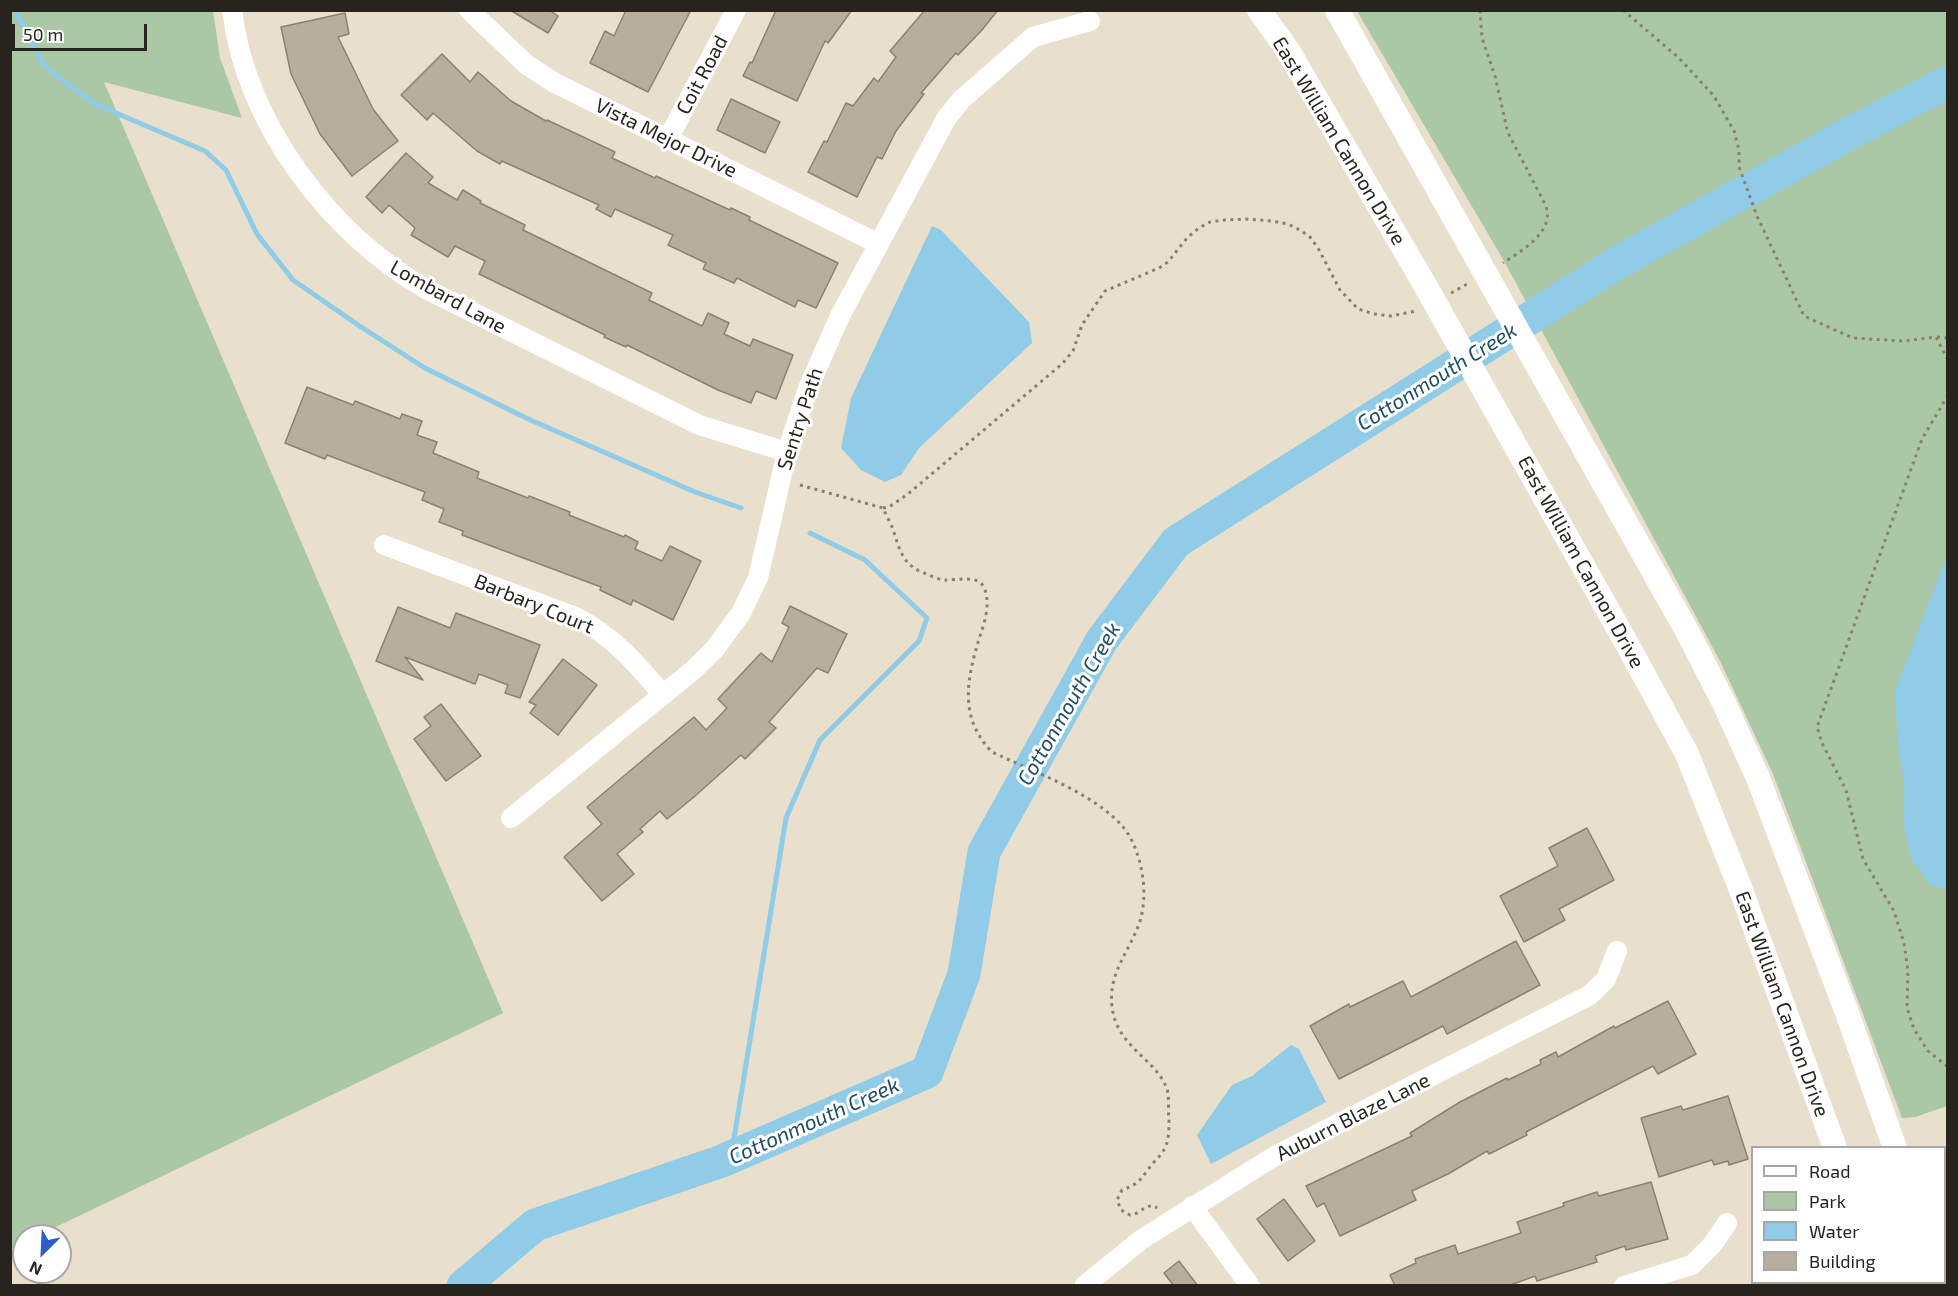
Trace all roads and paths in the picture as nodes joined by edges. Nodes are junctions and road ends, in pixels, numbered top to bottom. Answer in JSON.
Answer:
{"nodes":[{"id":1,"x":232,"y":10,"type":"edge"},
{"id":2,"x":469,"y":10,"type":"edge"},
{"id":3,"x":736,"y":10,"type":"edge"},
{"id":4,"x":1259,"y":10,"type":"edge"},
{"id":5,"x":1337,"y":10,"type":"edge"},
{"id":6,"x":1480,"y":10,"type":"edge"},
{"id":7,"x":1623,"y":10,"type":"edge"},
{"id":8,"x":1090,"y":21,"type":"dead end"},
{"id":9,"x":668,"y":139,"type":"junction"},
{"id":10,"x":879,"y":244,"type":"junction"},
{"id":11,"x":1495,"y":267,"type":"dead end"},
{"id":12,"x":1476,"y":279,"type":"dead end"},
{"id":13,"x":1432,"y":296,"type":"junction"},
{"id":14,"x":1936,"y":338,"type":"junction"},
{"id":15,"x":1947,"y":338,"type":"edge"},
{"id":16,"x":1947,"y":360,"type":"edge"},
{"id":17,"x":1947,"y":395,"type":"edge"},
{"id":18,"x":787,"y":452,"type":"junction"},
{"id":19,"x":800,"y":485,"type":"dead end"},
{"id":20,"x":883,"y":508,"type":"junction"},
{"id":21,"x":384,"y":545,"type":"dead end"},
{"id":22,"x":663,"y":695,"type":"junction"},
{"id":23,"x":511,"y":818,"type":"dead end"},
{"id":24,"x":1617,"y":951,"type":"dead end"},
{"id":25,"x":1846,"y":1010,"type":"junction"},
{"id":26,"x":1947,"y":1066,"type":"edge"},
{"id":27,"x":1834,"y":1146,"type":"edge"},
{"id":28,"x":1879,"y":1146,"type":"edge"},
{"id":29,"x":1894,"y":1146,"type":"edge"},
{"id":30,"x":1192,"y":1206,"type":"junction"},
{"id":31,"x":1157,"y":1208,"type":"dead end"},
{"id":32,"x":1727,"y":1223,"type":"dead end"},
{"id":33,"x":1084,"y":1286,"type":"edge"},
{"id":34,"x":1250,"y":1286,"type":"edge"},
{"id":35,"x":1624,"y":1286,"type":"edge"}],
"edges":[{"from":1,"to":18,"type":"street","name":"Lombard Lane"},
{"from":2,"to":9,"type":"street","name":"Vista Mejor Drive"},
{"from":3,"to":9,"type":"street","name":"Coit Road"},
{"from":4,"to":13,"type":"street","name":"East William Cannon Drive"},
{"from":5,"to":25,"type":"street"},
{"from":6,"to":11,"type":"path"},
{"from":7,"to":14,"type":"path"},
{"from":8,"to":10,"type":"street","name":"Sentry Path"},
{"from":9,"to":10,"type":"street","name":"Vista Mejor Drive"},
{"from":10,"to":18,"type":"street","name":"Sentry Path"},
{"from":12,"to":13,"type":"path"},
{"from":13,"to":20,"type":"path"},
{"from":13,"to":27,"type":"street","name":"East William Cannon Drive"},
{"from":14,"to":15,"type":"path"},
{"from":14,"to":16,"type":"path"},
{"from":17,"to":26,"type":"path"},
{"from":18,"to":22,"type":"street","name":"Sentry Path"},
{"from":19,"to":20,"type":"path"},
{"from":20,"to":31,"type":"path"},
{"from":21,"to":22,"type":"street","name":"Barbary Court"},
{"from":22,"to":23,"type":"street","name":"Sentry Path"},
{"from":24,"to":30,"type":"street","name":"Auburn Blaze Lane"},
{"from":25,"to":28,"type":"street"},
{"from":25,"to":29,"type":"street"},
{"from":30,"to":33,"type":"street","name":"Auburn Blaze Lane"},
{"from":30,"to":34,"type":"street"},
{"from":32,"to":35,"type":"street"}]}
